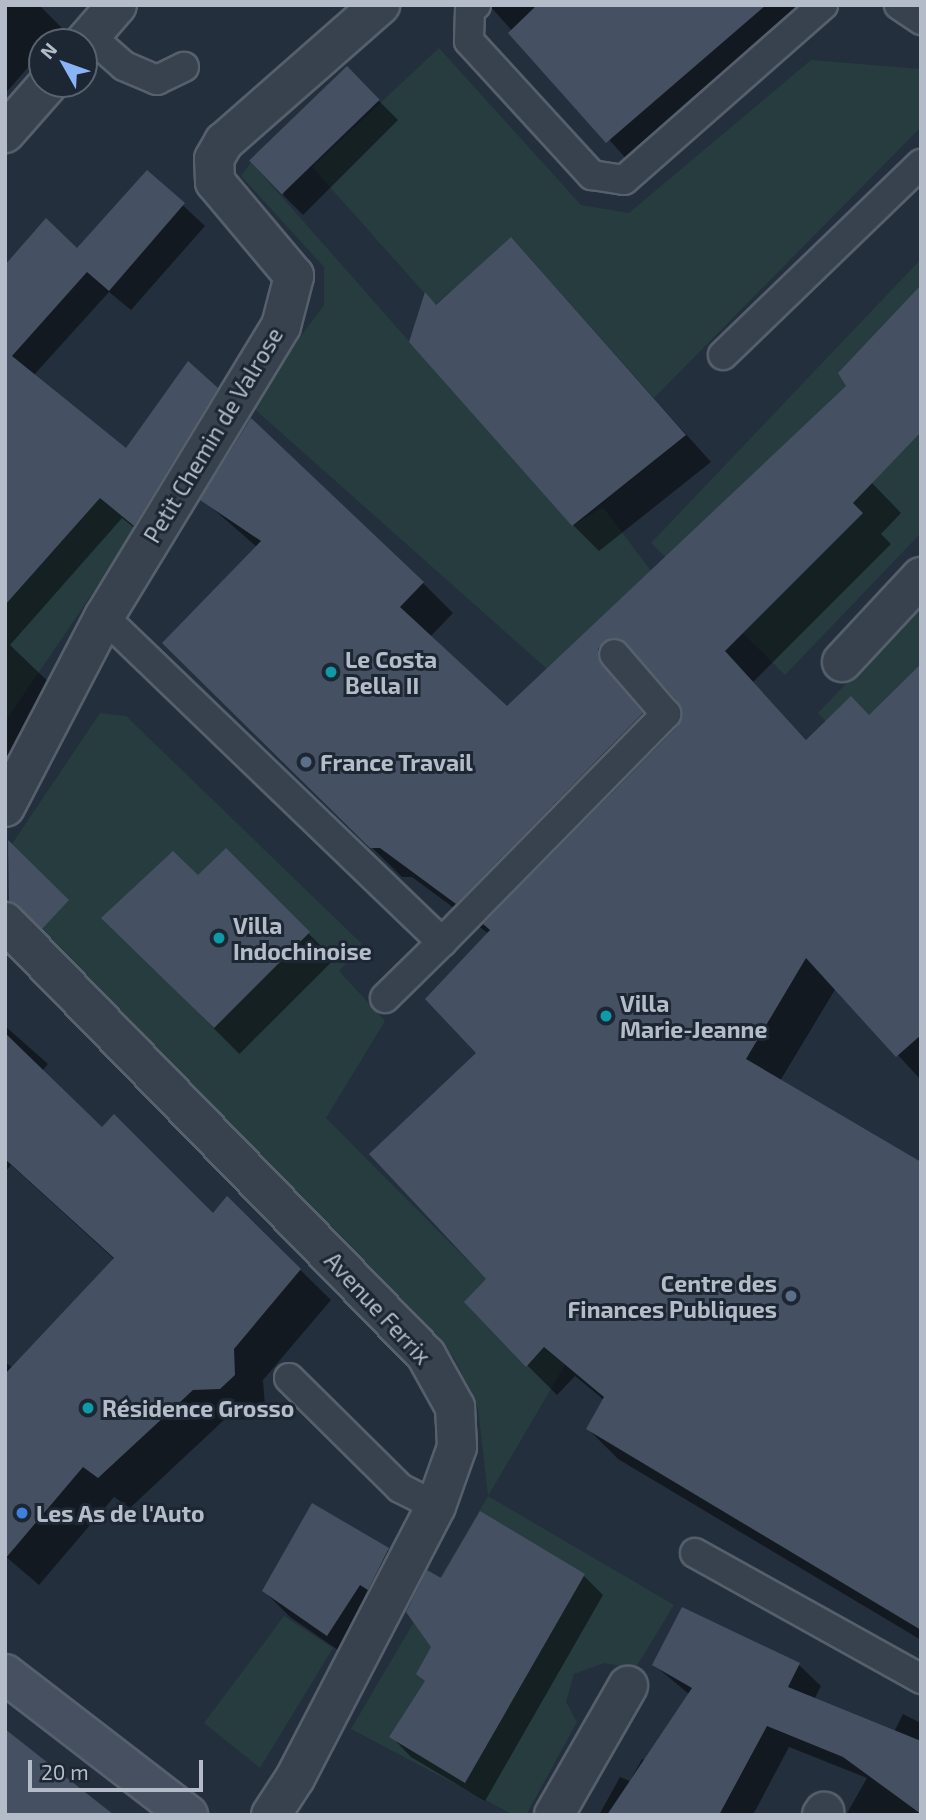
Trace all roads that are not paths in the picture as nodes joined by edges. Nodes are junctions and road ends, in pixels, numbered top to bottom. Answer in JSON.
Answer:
{"nodes":[{"id":1,"x":117,"y":5,"type":"edge"},
{"id":2,"x":380,"y":5,"type":"edge"},
{"id":3,"x":476,"y":5,"type":"edge"},
{"id":4,"x":823,"y":5,"type":"edge"},
{"id":5,"x":899,"y":5,"type":"edge"},
{"id":6,"x":921,"y":20,"type":"edge"},
{"id":7,"x":97,"y":28,"type":"edge"},
{"id":8,"x":98,"y":47,"type":"edge"},
{"id":9,"x":184,"y":67,"type":"dead end"},
{"id":10,"x":36,"y":98,"type":"edge"},
{"id":11,"x":5,"y":133,"type":"edge"},
{"id":12,"x":921,"y":164,"type":"edge"},
{"id":13,"x":723,"y":355,"type":"dead end"},
{"id":14,"x":921,"y":577,"type":"edge"},
{"id":15,"x":104,"y":617,"type":"junction"},
{"id":16,"x":614,"y":654,"type":"dead end"},
{"id":17,"x":842,"y":662,"type":"dead end"},
{"id":18,"x":5,"y":807,"type":"edge"},
{"id":19,"x":5,"y":922,"type":"edge"},
{"id":20,"x":442,"y":942,"type":"junction"},
{"id":21,"x":385,"y":998,"type":"dead end"},
{"id":22,"x":289,"y":1378,"type":"dead end"},
{"id":23,"x":436,"y":1506,"type":"junction"},
{"id":24,"x":695,"y":1553,"type":"dead end"},
{"id":25,"x":5,"y":1674,"type":"edge"},
{"id":26,"x":921,"y":1679,"type":"edge"},
{"id":27,"x":628,"y":1686,"type":"dead end"},
{"id":28,"x":188,"y":1815,"type":"edge"},
{"id":29,"x":271,"y":1815,"type":"edge"},
{"id":30,"x":554,"y":1815,"type":"edge"}],
"edges":[{"from":1,"to":7,"type":"street"},
{"from":2,"to":15,"type":"street","name":"Petit Chemin de Valrose"},
{"from":3,"to":4,"type":"lane"},
{"from":5,"to":6,"type":"lane"},
{"from":8,"to":9,"type":"lane"},
{"from":10,"to":11,"type":"street"},
{"from":12,"to":13,"type":"lane"},
{"from":14,"to":17,"type":"street"},
{"from":15,"to":18,"type":"street","name":"Petit Chemin de Valrose"},
{"from":15,"to":20,"type":"lane"},
{"from":16,"to":20,"type":"lane"},
{"from":19,"to":23,"type":"street","name":"Avenue Ferrix"},
{"from":20,"to":21,"type":"lane"},
{"from":22,"to":23,"type":"lane"},
{"from":23,"to":29,"type":"street","name":"Avenue Ferrix"},
{"from":24,"to":26,"type":"lane"},
{"from":25,"to":28,"type":"street"},
{"from":27,"to":30,"type":"street"}]}
